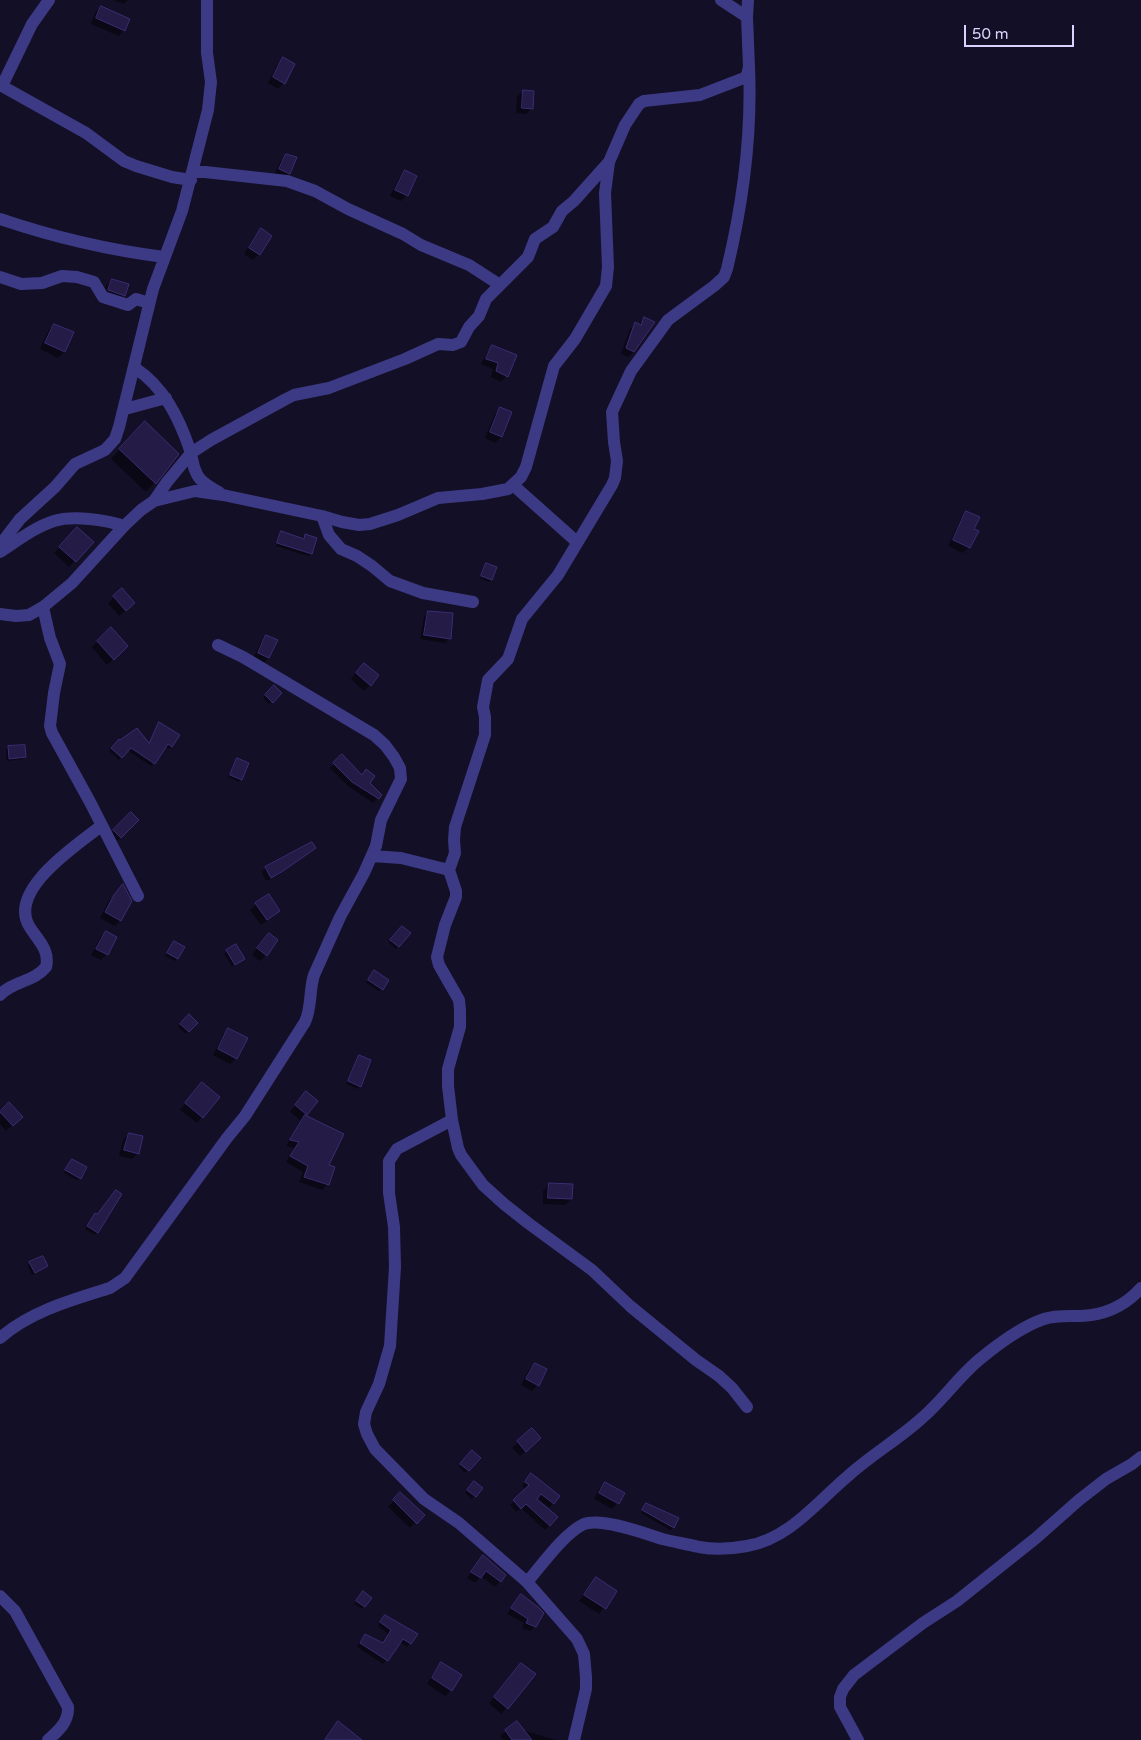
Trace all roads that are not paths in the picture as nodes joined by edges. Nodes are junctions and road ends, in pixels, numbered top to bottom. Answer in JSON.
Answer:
{"nodes":[{"id":1,"x":49,"y":0,"type":"edge"},
{"id":2,"x":207,"y":0,"type":"edge"},
{"id":3,"x":720,"y":0,"type":"edge"},
{"id":4,"x":748,"y":0,"type":"edge"},
{"id":5,"x":747,"y":17,"type":"junction"},
{"id":6,"x":749,"y":67,"type":"junction"},
{"id":7,"x":1,"y":86,"type":"edge"},
{"id":8,"x":609,"y":162,"type":"junction"},
{"id":9,"x":192,"y":176,"type":"junction"},
{"id":10,"x":0,"y":219,"type":"edge"},
{"id":11,"x":164,"y":257,"type":"junction"},
{"id":12,"x":0,"y":277,"type":"edge"},
{"id":13,"x":500,"y":285,"type":"junction"},
{"id":14,"x":149,"y":303,"type":"junction"},
{"id":15,"x":135,"y":368,"type":"junction"},
{"id":16,"x":166,"y":398,"type":"junction"},
{"id":17,"x":124,"y":409,"type":"junction"},
{"id":18,"x":191,"y":453,"type":"junction"},
{"id":19,"x":513,"y":485,"type":"junction"},
{"id":20,"x":223,"y":495,"type":"junction"},
{"id":21,"x":154,"y":501,"type":"junction"},
{"id":22,"x":322,"y":516,"type":"junction"},
{"id":23,"x":124,"y":526,"type":"junction"},
{"id":24,"x":577,"y":542,"type":"junction"},
{"id":25,"x":0,"y":545,"type":"edge"},
{"id":26,"x":0,"y":552,"type":"edge"},
{"id":27,"x":473,"y":602,"type":"dead end"},
{"id":28,"x":43,"y":607,"type":"junction"},
{"id":29,"x":0,"y":614,"type":"edge"},
{"id":30,"x":218,"y":644,"type":"dead end"},
{"id":31,"x":101,"y":826,"type":"junction"},
{"id":32,"x":372,"y":856,"type":"junction"},
{"id":33,"x":449,"y":870,"type":"junction"},
{"id":34,"x":138,"y":896,"type":"dead end"},
{"id":35,"x":0,"y":995,"type":"edge"},
{"id":36,"x":452,"y":1120,"type":"junction"},
{"id":37,"x":1141,"y":1288,"type":"edge"},
{"id":38,"x":0,"y":1338,"type":"edge"},
{"id":39,"x":747,"y":1407,"type":"dead end"},
{"id":40,"x":1141,"y":1457,"type":"edge"},
{"id":41,"x":527,"y":1582,"type":"junction"},
{"id":42,"x":0,"y":1596,"type":"edge"},
{"id":43,"x":63,"y":1734,"type":"edge"},
{"id":44,"x":48,"y":1740,"type":"edge"},
{"id":45,"x":574,"y":1740,"type":"edge"},
{"id":46,"x":858,"y":1740,"type":"edge"}],
"edges":[{"from":1,"to":7,"type":"street"},
{"from":2,"to":9,"type":"street"},
{"from":3,"to":5,"type":"street"},
{"from":4,"to":5,"type":"street"},
{"from":5,"to":6,"type":"street"},
{"from":6,"to":8,"type":"street"},
{"from":6,"to":24,"type":"street"},
{"from":7,"to":9,"type":"street"},
{"from":8,"to":13,"type":"street"},
{"from":8,"to":19,"type":"street"},
{"from":9,"to":11,"type":"street"},
{"from":9,"to":13,"type":"street"},
{"from":10,"to":11,"type":"street"},
{"from":11,"to":14,"type":"street"},
{"from":12,"to":14,"type":"street"},
{"from":13,"to":18,"type":"street"},
{"from":14,"to":15,"type":"street"},
{"from":15,"to":16,"type":"street"},
{"from":15,"to":17,"type":"street"},
{"from":16,"to":17,"type":"street"},
{"from":16,"to":18,"type":"street"},
{"from":17,"to":25,"type":"street"},
{"from":18,"to":20,"type":"street"},
{"from":18,"to":21,"type":"street"},
{"from":19,"to":22,"type":"street"},
{"from":19,"to":24,"type":"street"},
{"from":20,"to":21,"type":"street"},
{"from":20,"to":22,"type":"street"},
{"from":21,"to":23,"type":"street"},
{"from":22,"to":27,"type":"street"},
{"from":23,"to":26,"type":"street"},
{"from":23,"to":28,"type":"street"},
{"from":24,"to":33,"type":"street"},
{"from":28,"to":29,"type":"street"},
{"from":28,"to":31,"type":"street"},
{"from":30,"to":32,"type":"street"},
{"from":31,"to":34,"type":"street"},
{"from":31,"to":35,"type":"street"},
{"from":32,"to":33,"type":"street"},
{"from":32,"to":38,"type":"street"},
{"from":33,"to":36,"type":"street"},
{"from":36,"to":39,"type":"street"},
{"from":36,"to":41,"type":"street"},
{"from":37,"to":41,"type":"street"},
{"from":40,"to":46,"type":"street"},
{"from":41,"to":45,"type":"street"},
{"from":42,"to":43,"type":"street"},
{"from":43,"to":44,"type":"street"}]}
